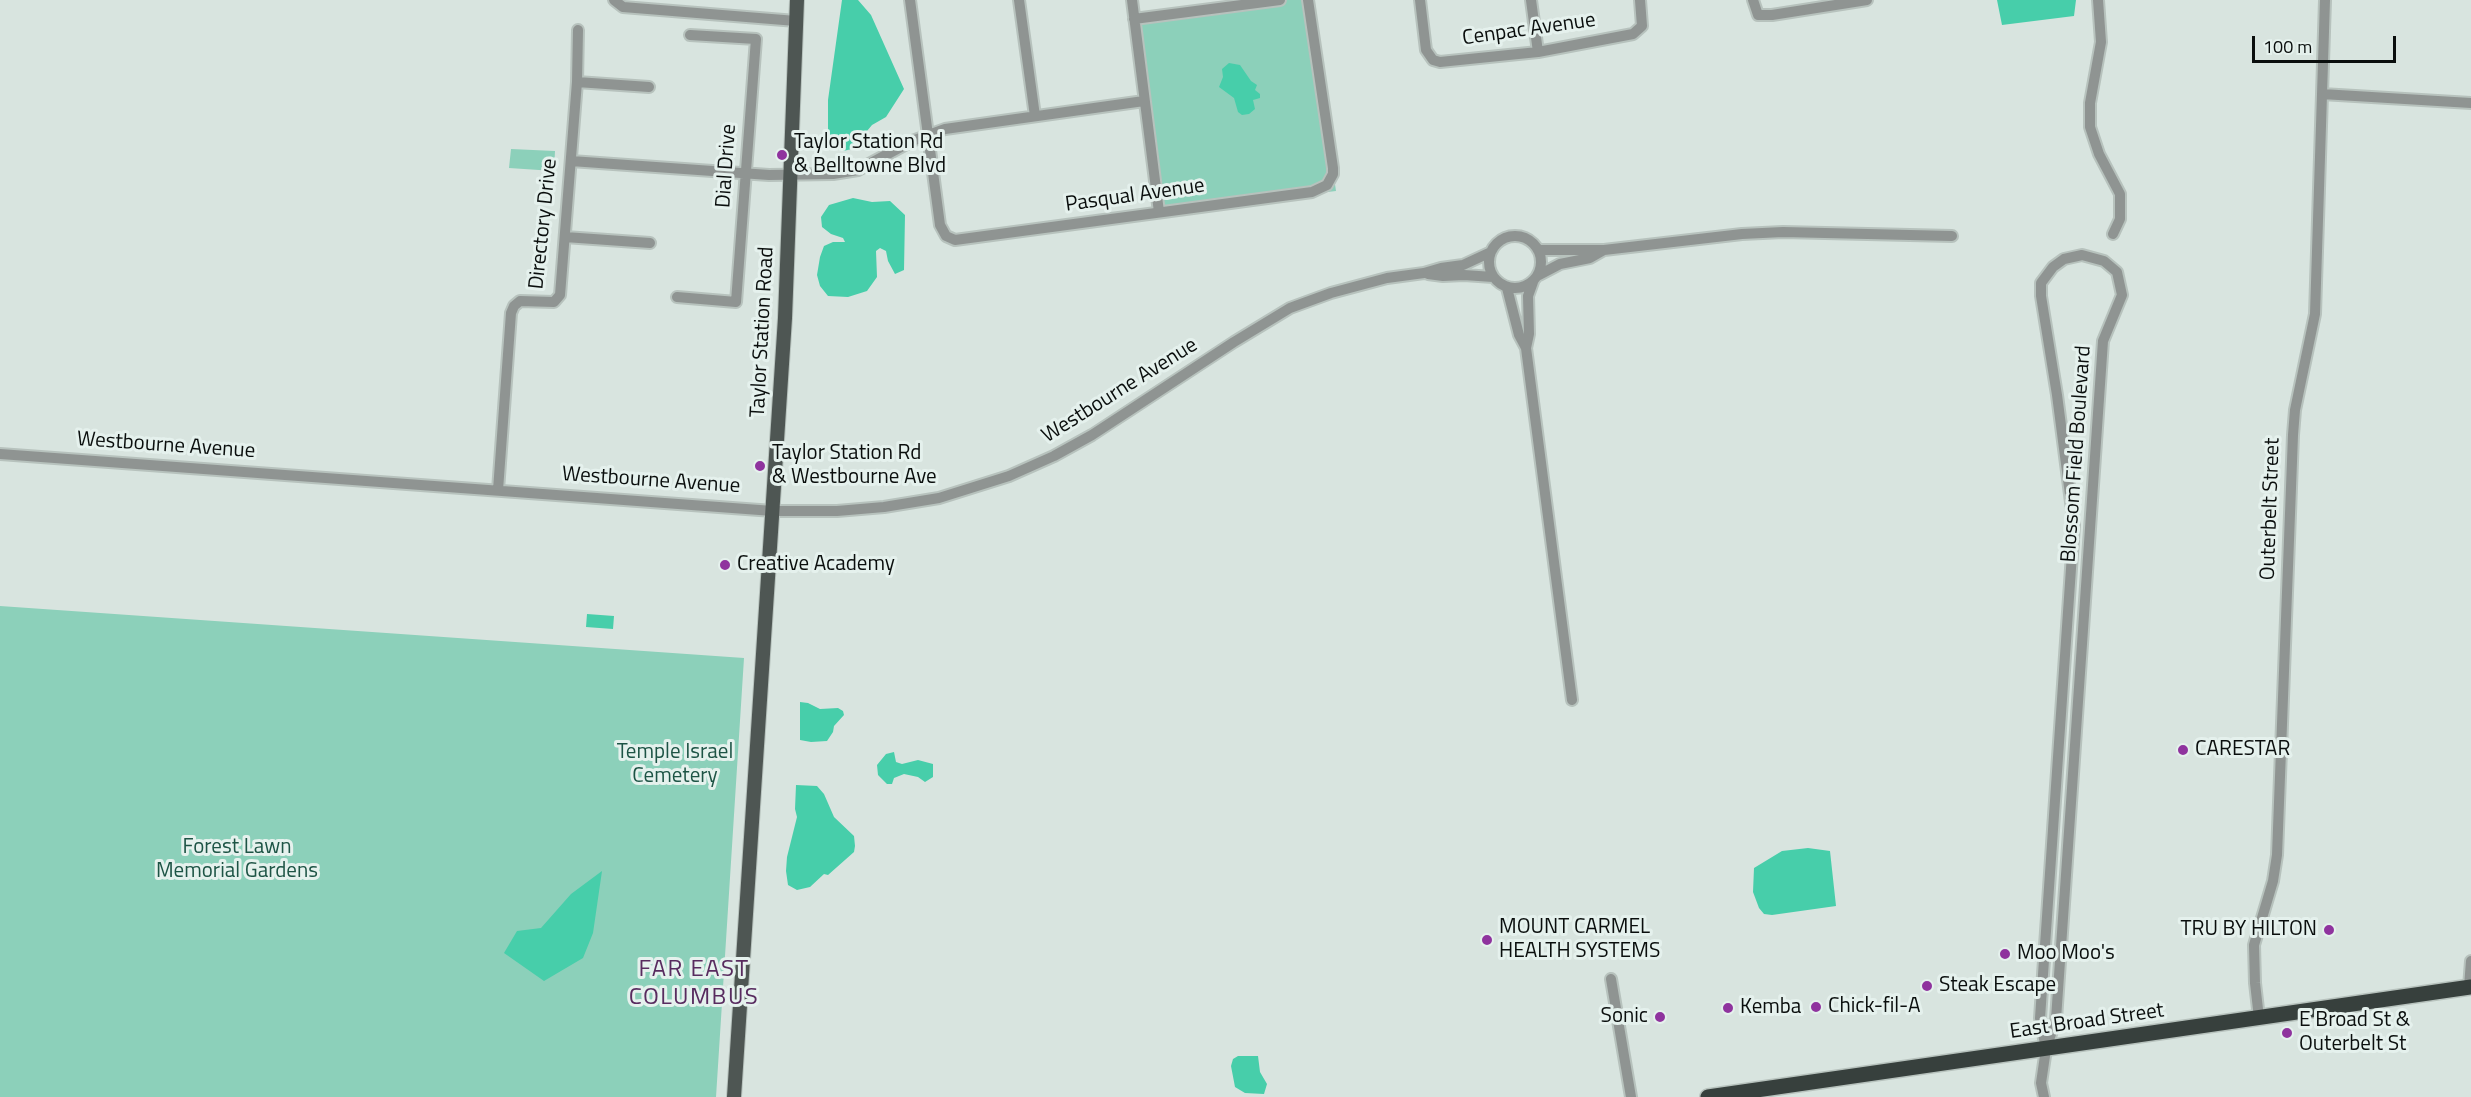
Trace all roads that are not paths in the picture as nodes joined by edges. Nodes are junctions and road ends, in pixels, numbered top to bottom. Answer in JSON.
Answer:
{"nodes":[{"id":1,"x":797,"y":0,"type":"edge"},
{"id":2,"x":910,"y":0,"type":"edge"},
{"id":3,"x":1019,"y":0,"type":"edge"},
{"id":4,"x":1131,"y":0,"type":"edge"},
{"id":5,"x":1280,"y":0,"type":"edge"},
{"id":6,"x":1308,"y":0,"type":"edge"},
{"id":7,"x":1420,"y":0,"type":"edge"},
{"id":8,"x":1531,"y":0,"type":"edge"},
{"id":9,"x":1640,"y":0,"type":"edge"},
{"id":10,"x":1753,"y":0,"type":"edge"},
{"id":11,"x":1864,"y":0,"type":"edge"},
{"id":12,"x":2098,"y":0,"type":"edge"},
{"id":13,"x":2325,"y":0,"type":"edge"},
{"id":14,"x":615,"y":2,"type":"edge"},
{"id":15,"x":691,"y":6,"type":"edge"},
{"id":16,"x":1134,"y":19,"type":"junction"},
{"id":17,"x":796,"y":21,"type":"junction"},
{"id":18,"x":578,"y":30,"type":"dead end"},
{"id":19,"x":690,"y":35,"type":"dead end"},
{"id":20,"x":1538,"y":52,"type":"junction"},
{"id":21,"x":577,"y":82,"type":"junction"},
{"id":22,"x":649,"y":87,"type":"dead end"},
{"id":23,"x":2322,"y":94,"type":"junction"},
{"id":24,"x":1144,"y":101,"type":"junction"},
{"id":25,"x":2471,"y":103,"type":"edge"},
{"id":26,"x":1035,"y":116,"type":"junction"},
{"id":27,"x":927,"y":135,"type":"junction"},
{"id":28,"x":571,"y":160,"type":"junction"},
{"id":29,"x":746,"y":173,"type":"junction"},
{"id":30,"x":791,"y":175,"type":"junction"},
{"id":31,"x":1159,"y":212,"type":"junction"},
{"id":32,"x":2113,"y":234,"type":"dead end"},
{"id":33,"x":1952,"y":236,"type":"dead end"},
{"id":34,"x":565,"y":237,"type":"junction"},
{"id":35,"x":650,"y":243,"type":"dead end"},
{"id":36,"x":1539,"y":250,"type":"junction"},
{"id":37,"x":1604,"y":250,"type":"junction"},
{"id":38,"x":1491,"y":252,"type":"junction"},
{"id":39,"x":1424,"y":273,"type":"junction"},
{"id":40,"x":1493,"y":277,"type":"junction"},
{"id":41,"x":1536,"y":278,"type":"junction"},
{"id":42,"x":1507,"y":288,"type":"junction"},
{"id":43,"x":677,"y":297,"type":"dead end"},
{"id":44,"x":1526,"y":348,"type":"junction"},
{"id":45,"x":0,"y":454,"type":"edge"},
{"id":46,"x":498,"y":490,"type":"junction"},
{"id":47,"x":773,"y":511,"type":"junction"},
{"id":48,"x":1572,"y":700,"type":"dead end"},
{"id":49,"x":2471,"y":961,"type":"edge"},
{"id":50,"x":1611,"y":979,"type":"dead end"},
{"id":51,"x":2470,"y":987,"type":"edge"},
{"id":52,"x":2259,"y":1018,"type":"junction"},
{"id":53,"x":2046,"y":1049,"type":"junction"},
{"id":54,"x":734,"y":1097,"type":"edge"},
{"id":55,"x":1630,"y":1097,"type":"edge"},
{"id":56,"x":1708,"y":1097,"type":"edge"},
{"id":57,"x":2044,"y":1097,"type":"edge"}],
"edges":[{"from":1,"to":17,"type":"main road","name":"Taylor Station Road"},
{"from":2,"to":27,"type":"street"},
{"from":3,"to":26,"type":"street"},
{"from":4,"to":16,"type":"street"},
{"from":5,"to":16,"type":"street"},
{"from":6,"to":31,"type":"street","name":"Pasqual Avenue"},
{"from":7,"to":20,"type":"street","name":"Cenpac Avenue"},
{"from":8,"to":20,"type":"street"},
{"from":9,"to":20,"type":"street","name":"Cenpac Avenue"},
{"from":10,"to":11,"type":"street"},
{"from":12,"to":32,"type":"street"},
{"from":13,"to":23,"type":"street","name":"Outerbelt Street"},
{"from":14,"to":15,"type":"street"},
{"from":15,"to":17,"type":"street"},
{"from":16,"to":24,"type":"street"},
{"from":17,"to":30,"type":"main road","name":"Taylor Station Road"},
{"from":18,"to":21,"type":"street","name":"Directory Drive"},
{"from":19,"to":29,"type":"street","name":"Dial Drive"},
{"from":21,"to":22,"type":"street"},
{"from":21,"to":28,"type":"street","name":"Directory Drive"},
{"from":23,"to":25,"type":"street"},
{"from":23,"to":52,"type":"street","name":"Outerbelt Street"},
{"from":24,"to":26,"type":"street"},
{"from":24,"to":31,"type":"street"},
{"from":26,"to":27,"type":"street"},
{"from":27,"to":30,"type":"street"},
{"from":27,"to":31,"type":"street","name":"Pasqual Avenue"},
{"from":28,"to":29,"type":"street"},
{"from":28,"to":34,"type":"street","name":"Directory Drive"},
{"from":29,"to":30,"type":"street"},
{"from":29,"to":43,"type":"street","name":"Dial Drive"},
{"from":30,"to":47,"type":"main road","name":"Taylor Station Road"},
{"from":33,"to":37,"type":"street"},
{"from":34,"to":35,"type":"street"},
{"from":34,"to":46,"type":"street","name":"Directory Drive"},
{"from":36,"to":37,"type":"street"},
{"from":36,"to":38,"type":"street"},
{"from":36,"to":41,"type":"street"},
{"from":37,"to":41,"type":"street"},
{"from":38,"to":39,"type":"street","name":"Westbourne Avenue"},
{"from":38,"to":40,"type":"street"},
{"from":39,"to":40,"type":"street","name":"Westbourne Avenue"},
{"from":39,"to":47,"type":"street","name":"Westbourne Avenue"},
{"from":40,"to":42,"type":"street"},
{"from":41,"to":42,"type":"street"},
{"from":41,"to":44,"type":"street"},
{"from":42,"to":44,"type":"street"},
{"from":44,"to":48,"type":"street"},
{"from":45,"to":46,"type":"street","name":"Westbourne Avenue"},
{"from":46,"to":47,"type":"street","name":"Westbourne Avenue"},
{"from":47,"to":54,"type":"main road","name":"Taylor Station Road"},
{"from":49,"to":51,"type":"street"},
{"from":50,"to":55,"type":"street"},
{"from":51,"to":52,"type":"highway","name":"East Broad Street"},
{"from":52,"to":53,"type":"highway","name":"East Broad Street"},
{"from":53,"to":53,"type":"street","name":"Blossom Field Boulevard"},
{"from":53,"to":56,"type":"highway","name":"East Broad Street"},
{"from":53,"to":57,"type":"street"}]}
